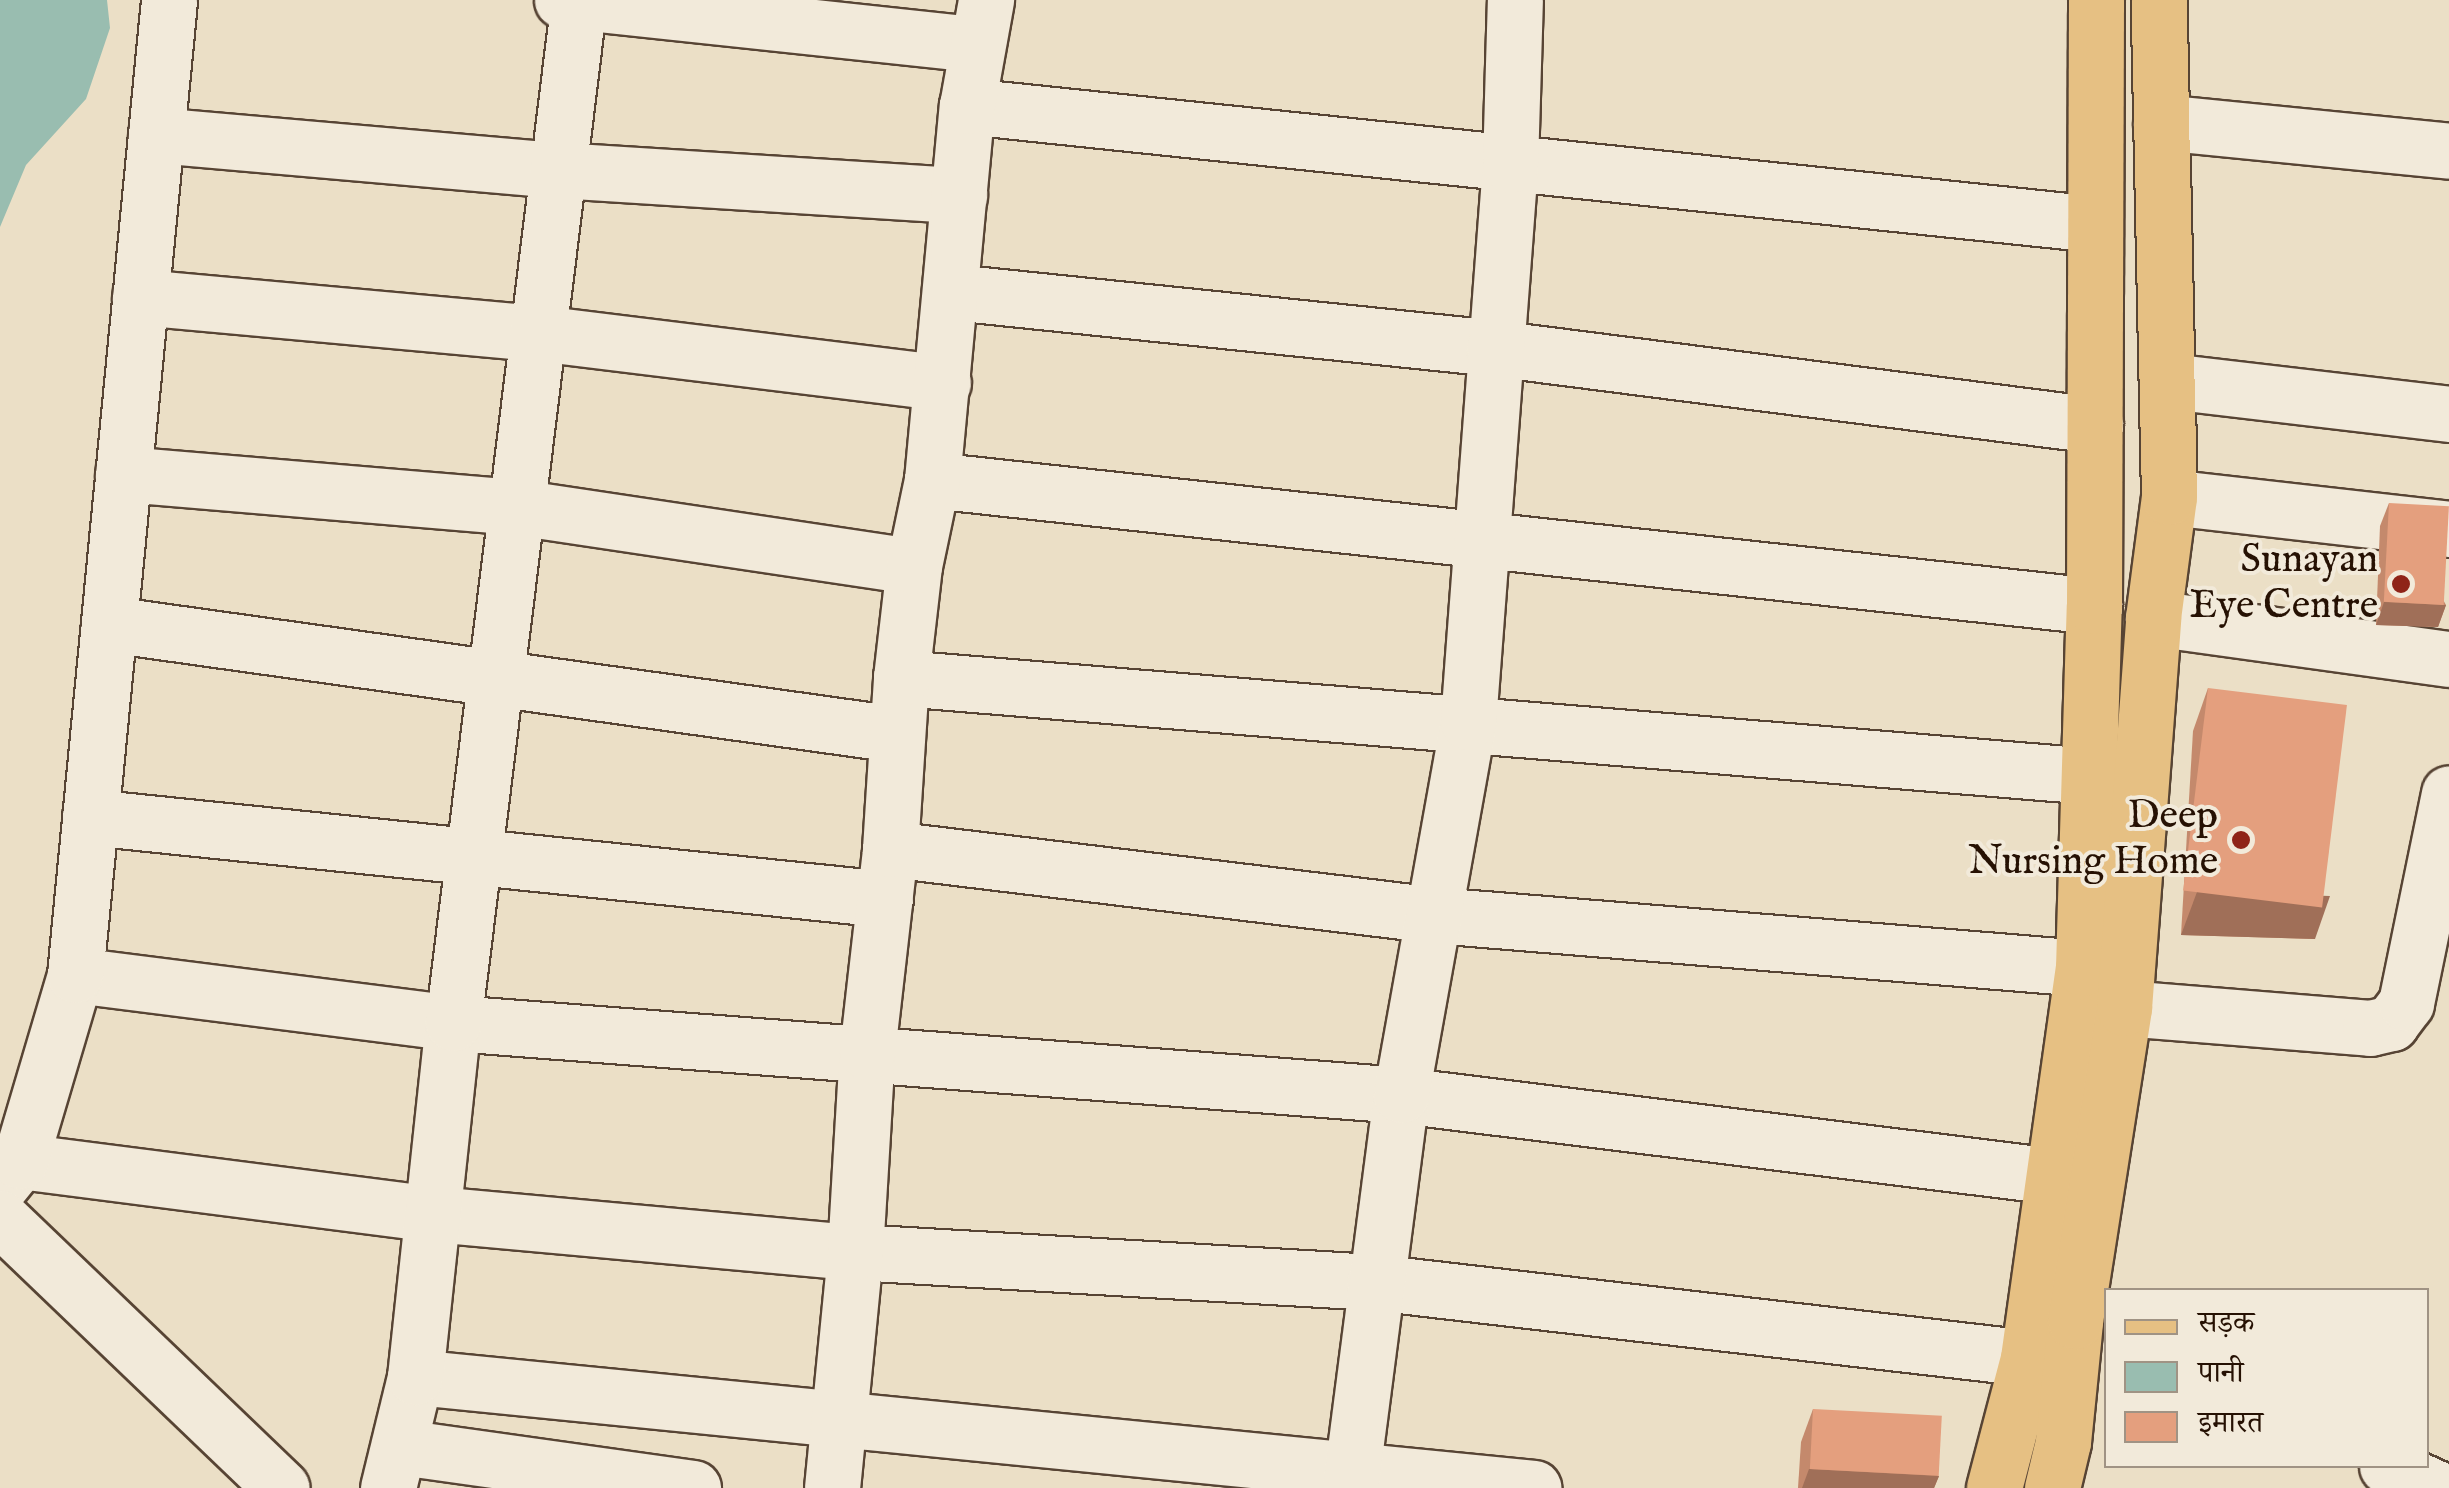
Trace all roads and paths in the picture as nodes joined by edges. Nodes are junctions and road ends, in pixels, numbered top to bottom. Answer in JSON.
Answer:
{"nodes":[{"id":1,"x":169,"y":0,"type":"edge"},
{"id":2,"x":1515,"y":0,"type":"edge"},
{"id":3,"x":2096,"y":0,"type":"edge"},
{"id":4,"x":2160,"y":0,"type":"edge"},
{"id":5,"x":573,"y":1,"type":"edge"},
{"id":6,"x":981,"y":22,"type":"edge"},
{"id":7,"x":967,"y":106,"type":"junction"},
{"id":8,"x":2161,"y":122,"type":"junction"},
{"id":9,"x":156,"y":135,"type":"junction"},
{"id":10,"x":2449,"y":151,"type":"edge"},
{"id":11,"x":1510,"y":165,"type":"junction"},
{"id":12,"x":558,"y":170,"type":"junction"},
{"id":13,"x":959,"y":195,"type":"junction"},
{"id":14,"x":2095,"y":224,"type":"junction"},
{"id":15,"x":953,"y":292,"type":"junction"},
{"id":16,"x":140,"y":297,"type":"junction"},
{"id":17,"x":538,"y":333,"type":"junction"},
{"id":18,"x":1494,"y":348,"type":"junction"},
{"id":19,"x":2169,"y":381,"type":"junction"},
{"id":20,"x":942,"y":383,"type":"junction"},
{"id":21,"x":2449,"y":414,"type":"edge"},
{"id":22,"x":2095,"y":425,"type":"junction"},
{"id":23,"x":123,"y":474,"type":"junction"},
{"id":24,"x":932,"y":480,"type":"junction"},
{"id":25,"x":2168,"y":497,"type":"junction"},
{"id":26,"x":517,"y":506,"type":"junction"},
{"id":27,"x":2449,"y":529,"type":"edge"},
{"id":28,"x":1482,"y":540,"type":"junction"},
{"id":29,"x":914,"y":566,"type":"junction"},
{"id":30,"x":2094,"y":606,"type":"junction"},
{"id":31,"x":2153,"y":618,"type":"junction"},
{"id":32,"x":108,"y":624,"type":"junction"},
{"id":33,"x":2449,"y":659,"type":"edge"},
{"id":34,"x":496,"y":676,"type":"junction"},
{"id":35,"x":901,"y":678,"type":"junction"},
{"id":36,"x":1468,"y":722,"type":"junction"},
{"id":37,"x":896,"y":734,"type":"junction"},
{"id":38,"x":2091,"y":776,"type":"junction"},
{"id":39,"x":2449,"y":794,"type":"edge"},
{"id":40,"x":90,"y":817,"type":"junction"},
{"id":41,"x":473,"y":857,"type":"junction"},
{"id":42,"x":888,"y":874,"type":"junction"},
{"id":43,"x":1435,"y":915,"type":"junction"},
{"id":44,"x":2084,"y":968,"type":"junction"},
{"id":45,"x":75,"y":975,"type":"junction"},
{"id":46,"x":2124,"y":1008,"type":"junction"},
{"id":47,"x":453,"y":1023,"type":"junction"},
{"id":48,"x":866,"y":1052,"type":"junction"},
{"id":49,"x":1400,"y":1095,"type":"junction"},
{"id":50,"x":10,"y":1174,"type":"edge"},
{"id":51,"x":2053,"y":1176,"type":"junction"},
{"id":52,"x":434,"y":1214,"type":"junction"},
{"id":53,"x":0,"y":1218,"type":"edge"},
{"id":54,"x":855,"y":1252,"type":"junction"},
{"id":55,"x":1374,"y":1282,"type":"junction"},
{"id":56,"x":2091,"y":1328,"type":"edge"},
{"id":57,"x":2028,"y":1358,"type":"junction"},
{"id":58,"x":415,"y":1377,"type":"junction"},
{"id":59,"x":838,"y":1417,"type":"junction"},
{"id":60,"x":2449,"y":1454,"type":"edge"},
{"id":61,"x":394,"y":1467,"type":"edge"},
{"id":62,"x":2391,"y":1468,"type":"edge"},
{"id":63,"x":1350,"y":1479,"type":"edge"},
{"id":64,"x":282,"y":1488,"type":"edge"},
{"id":65,"x":693,"y":1488,"type":"edge"},
{"id":66,"x":832,"y":1488,"type":"edge"},
{"id":67,"x":1534,"y":1488,"type":"edge"},
{"id":68,"x":1994,"y":1488,"type":"edge"},
{"id":69,"x":2052,"y":1488,"type":"edge"}],
"edges":[{"from":1,"to":9,"type":"street"},
{"from":2,"to":11,"type":"street"},
{"from":3,"to":14,"type":"main road"},
{"from":4,"to":8,"type":"main road"},
{"from":5,"to":6,"type":"street"},
{"from":5,"to":12,"type":"street"},
{"from":6,"to":7,"type":"street"},
{"from":7,"to":11,"type":"street"},
{"from":7,"to":13,"type":"street"},
{"from":8,"to":10,"type":"street"},
{"from":8,"to":19,"type":"main road"},
{"from":9,"to":12,"type":"street"},
{"from":9,"to":16,"type":"street"},
{"from":11,"to":14,"type":"street"},
{"from":11,"to":18,"type":"street"},
{"from":12,"to":13,"type":"street"},
{"from":12,"to":17,"type":"street"},
{"from":13,"to":15,"type":"street"},
{"from":14,"to":22,"type":"main road"},
{"from":15,"to":18,"type":"street"},
{"from":15,"to":20,"type":"street"},
{"from":16,"to":17,"type":"street"},
{"from":16,"to":23,"type":"street"},
{"from":17,"to":20,"type":"street"},
{"from":17,"to":26,"type":"street"},
{"from":18,"to":22,"type":"street"},
{"from":18,"to":28,"type":"street"},
{"from":19,"to":21,"type":"street"},
{"from":19,"to":25,"type":"main road"},
{"from":20,"to":24,"type":"street"},
{"from":22,"to":30,"type":"main road"},
{"from":23,"to":26,"type":"street"},
{"from":23,"to":32,"type":"street"},
{"from":24,"to":28,"type":"street"},
{"from":24,"to":29,"type":"street"},
{"from":25,"to":27,"type":"street"},
{"from":25,"to":31,"type":"main road"},
{"from":26,"to":29,"type":"street"},
{"from":26,"to":34,"type":"street"},
{"from":28,"to":30,"type":"street"},
{"from":28,"to":36,"type":"street"},
{"from":29,"to":35,"type":"street"},
{"from":30,"to":38,"type":"main road"},
{"from":31,"to":33,"type":"street"},
{"from":31,"to":46,"type":"main road"},
{"from":32,"to":34,"type":"street"},
{"from":32,"to":40,"type":"street"},
{"from":34,"to":37,"type":"street"},
{"from":34,"to":41,"type":"street"},
{"from":35,"to":36,"type":"street"},
{"from":35,"to":37,"type":"street"},
{"from":36,"to":38,"type":"street"},
{"from":36,"to":43,"type":"street"},
{"from":37,"to":42,"type":"street"},
{"from":38,"to":44,"type":"main road"},
{"from":39,"to":46,"type":"street"},
{"from":40,"to":41,"type":"street"},
{"from":40,"to":45,"type":"street"},
{"from":41,"to":42,"type":"street"},
{"from":41,"to":47,"type":"street"},
{"from":42,"to":43,"type":"street"},
{"from":42,"to":48,"type":"street"},
{"from":43,"to":44,"type":"street"},
{"from":43,"to":49,"type":"street"},
{"from":44,"to":51,"type":"main road"},
{"from":45,"to":47,"type":"street"},
{"from":45,"to":50,"type":"street"},
{"from":46,"to":56,"type":"main road"},
{"from":47,"to":48,"type":"street"},
{"from":47,"to":52,"type":"street"},
{"from":48,"to":49,"type":"street"},
{"from":48,"to":54,"type":"street"},
{"from":49,"to":51,"type":"street"},
{"from":49,"to":55,"type":"street"},
{"from":50,"to":52,"type":"street"},
{"from":51,"to":57,"type":"main road"},
{"from":52,"to":54,"type":"street"},
{"from":52,"to":58,"type":"street"},
{"from":53,"to":64,"type":"street"},
{"from":54,"to":55,"type":"street"},
{"from":54,"to":59,"type":"street"},
{"from":55,"to":57,"type":"street"},
{"from":55,"to":63,"type":"street"},
{"from":56,"to":69,"type":"main road"},
{"from":57,"to":68,"type":"main road"},
{"from":58,"to":59,"type":"street"},
{"from":58,"to":61,"type":"street"},
{"from":59,"to":63,"type":"street"},
{"from":59,"to":66,"type":"street"},
{"from":60,"to":62,"type":"street"},
{"from":61,"to":65,"type":"street"},
{"from":63,"to":67,"type":"street"}]}
